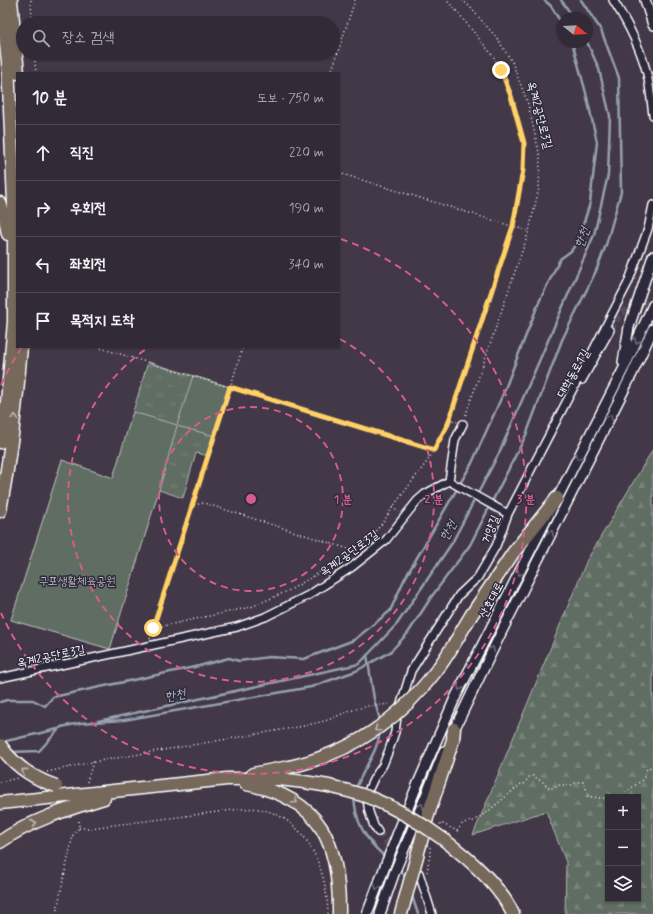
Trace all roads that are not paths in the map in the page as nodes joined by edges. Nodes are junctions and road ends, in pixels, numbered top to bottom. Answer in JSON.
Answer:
{"nodes":[{"id":1,"x":1,"y":0,"type":"edge"},
{"id":2,"x":10,"y":0,"type":"edge"},
{"id":3,"x":613,"y":0,"type":"edge"},
{"id":4,"x":645,"y":0,"type":"edge"},
{"id":5,"x":653,"y":25,"type":"edge"},
{"id":6,"x":16,"y":55,"type":"edge"},
{"id":7,"x":17,"y":60,"type":"edge"},
{"id":8,"x":18,"y":72,"type":"edge"},
{"id":9,"x":653,"y":115,"type":"edge"},
{"id":10,"x":0,"y":203,"type":"edge"},
{"id":11,"x":653,"y":205,"type":"edge"},
{"id":12,"x":653,"y":256,"type":"edge"},
{"id":13,"x":653,"y":305,"type":"edge"},
{"id":14,"x":653,"y":329,"type":"edge"},
{"id":15,"x":610,"y":330,"type":"tunnel mouth"},
{"id":16,"x":653,"y":337,"type":"edge"},
{"id":17,"x":21,"y":348,"type":"edge"},
{"id":18,"x":641,"y":356,"type":"junction"},
{"id":19,"x":10,"y":359,"type":"junction"},
{"id":20,"x":621,"y":373,"type":"junction"},
{"id":21,"x":463,"y":424,"type":"road end"},
{"id":22,"x":555,"y":427,"type":"junction"},
{"id":23,"x":0,"y":442,"type":"edge"},
{"id":24,"x":451,"y":482,"type":"junction"},
{"id":25,"x":557,"y":498,"type":"junction"},
{"id":26,"x":0,"y":511,"type":"edge"},
{"id":27,"x":506,"y":512,"type":"junction"},
{"id":28,"x":0,"y":678,"type":"edge"},
{"id":29,"x":454,"y":729,"type":"junction"},
{"id":30,"x":0,"y":745,"type":"edge"},
{"id":31,"x":228,"y":779,"type":"junction"},
{"id":32,"x":245,"y":784,"type":"junction"},
{"id":33,"x":327,"y":788,"type":"junction"},
{"id":34,"x":102,"y":795,"type":"junction"},
{"id":35,"x":0,"y":803,"type":"edge"},
{"id":36,"x":0,"y":809,"type":"edge"},
{"id":37,"x":378,"y":832,"type":"tunnel mouth"},
{"id":38,"x":434,"y":840,"type":"junction"},
{"id":39,"x":0,"y":842,"type":"edge"},
{"id":40,"x":423,"y":873,"type":"tunnel mouth"},
{"id":41,"x":402,"y":909,"type":"edge"},
{"id":42,"x":339,"y":914,"type":"edge"},
{"id":43,"x":367,"y":914,"type":"edge"},
{"id":44,"x":380,"y":914,"type":"edge"},
{"id":45,"x":432,"y":914,"type":"edge"},
{"id":46,"x":507,"y":914,"type":"edge"},
{"id":47,"x":513,"y":914,"type":"edge"}],
"edges":[{"from":1,"to":19,"type":"highway"},
{"from":2,"to":6,"type":"highway"},
{"from":3,"to":9,"type":"street"},
{"from":4,"to":5,"type":"street"},
{"from":7,"to":8,"type":"highway"},
{"from":10,"to":19,"type":"highway"},
{"from":11,"to":22,"type":"street","name":"거양길"},
{"from":12,"to":20,"type":"street"},
{"from":13,"to":20,"type":"street","name":"산호대로","one_way":true},
{"from":14,"to":18,"type":"street","name":"산호대로"},
{"from":15,"to":22,"type":"street","name":"대학동로1길"},
{"from":16,"to":18,"type":"street"},
{"from":26,"to":17,"type":"highway","one_way":true},
{"from":29,"to":18,"type":"street","name":"산호대로","one_way":true},
{"from":19,"to":23,"type":"highway"},
{"from":20,"to":25,"type":"street","name":"산호대로","one_way":true},
{"from":21,"to":24,"type":"street"},
{"from":22,"to":27,"type":"street","name":"거양길"},
{"from":24,"to":27,"type":"street"},
{"from":24,"to":28,"type":"street","name":"옥계2공단로3길"},
{"from":25,"to":31,"type":"highway","one_way":true,"bridge":true},
{"from":25,"to":43,"type":"street","name":"산호대로","one_way":true,"bridge":true},
{"from":27,"to":37,"type":"street","name":"거양길"},
{"from":29,"to":38,"type":"highway"},
{"from":44,"to":29,"type":"street","name":"산호대로","one_way":true,"bridge":true},
{"from":34,"to":30,"type":"highway","one_way":true,"bridge":true},
{"from":31,"to":33,"type":"highway"},
{"from":31,"to":34,"type":"highway"},
{"from":32,"to":33,"type":"highway"},
{"from":32,"to":34,"type":"highway"},
{"from":32,"to":42,"type":"highway","one_way":true},
{"from":33,"to":38,"type":"highway","bridge":true},
{"from":34,"to":35,"type":"highway"},
{"from":34,"to":36,"type":"highway"},
{"from":39,"to":34,"type":"highway","one_way":true},
{"from":38,"to":41,"type":"highway","bridge":true},
{"from":38,"to":46,"type":"highway"},
{"from":38,"to":47,"type":"highway"},
{"from":40,"to":45,"type":"street"}]}
